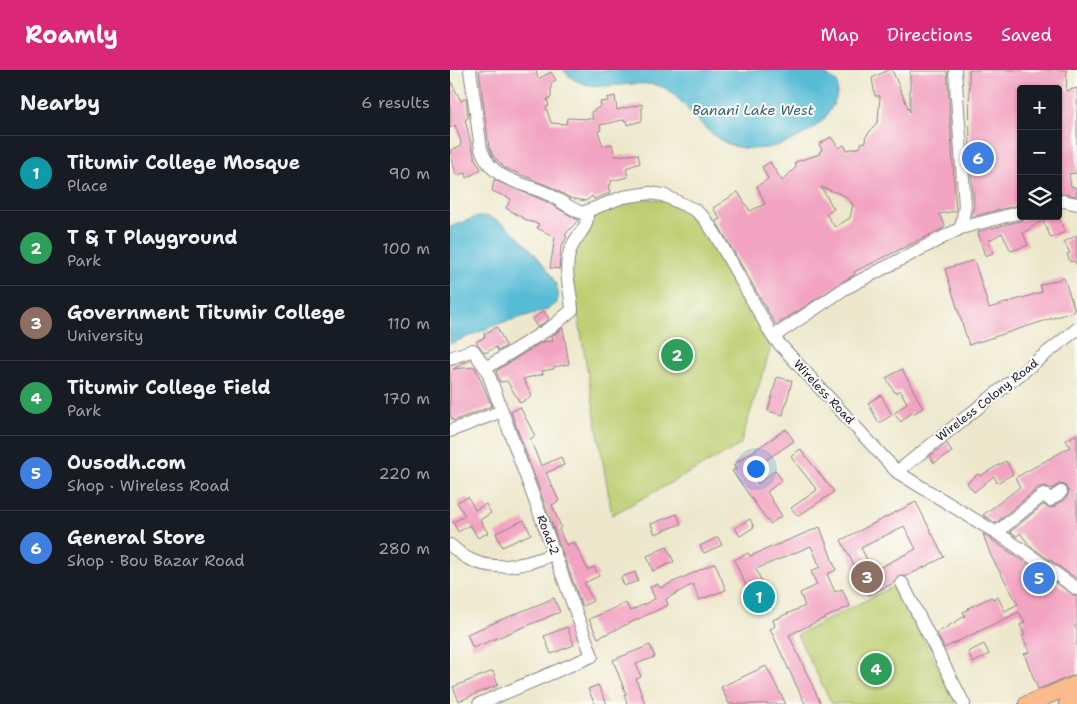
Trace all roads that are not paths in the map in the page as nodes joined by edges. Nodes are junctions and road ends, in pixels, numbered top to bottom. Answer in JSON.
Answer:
{"nodes":[{"id":1,"x":470,"y":70,"type":"edge"},
{"id":2,"x":955,"y":70,"type":"edge"},
{"id":3,"x":1062,"y":202,"type":"edge"},
{"id":4,"x":1077,"y":204,"type":"edge"},
{"id":5,"x":586,"y":212,"type":"junction"},
{"id":6,"x":1017,"y":213,"type":"edge"},
{"id":7,"x":960,"y":228,"type":"junction"},
{"id":8,"x":1077,"y":329,"type":"edge"},
{"id":9,"x":773,"y":337,"type":"junction"},
{"id":10,"x":450,"y":358,"type":"edge"},
{"id":11,"x":487,"y":370,"type":"junction"},
{"id":12,"x":502,"y":411,"type":"junction"},
{"id":13,"x":450,"y":431,"type":"edge"},
{"id":14,"x":897,"y":472,"type":"junction"},
{"id":15,"x":1061,"y":492,"type":"dead end"},
{"id":16,"x":996,"y":533,"type":"junction"},
{"id":17,"x":450,"y":545,"type":"edge"},
{"id":18,"x":555,"y":553,"type":"junction"},
{"id":19,"x":902,"y":583,"type":"dead end"},
{"id":20,"x":1077,"y":589,"type":"edge"},
{"id":21,"x":1077,"y":684,"type":"edge"},
{"id":22,"x":1077,"y":700,"type":"edge"},
{"id":23,"x":479,"y":704,"type":"edge"},
{"id":24,"x":964,"y":704,"type":"edge"},
{"id":25,"x":1027,"y":704,"type":"edge"},
{"id":26,"x":1067,"y":704,"type":"edge"}],
"edges":[{"from":1,"to":5,"type":"street"},
{"from":2,"to":7,"type":"street"},
{"from":3,"to":4,"type":"street"},
{"from":5,"to":9,"type":"street","name":"Wireless Road"},
{"from":5,"to":11,"type":"street"},
{"from":6,"to":7,"type":"street"},
{"from":7,"to":9,"type":"street"},
{"from":8,"to":14,"type":"street","name":"Wireless Colony Road"},
{"from":9,"to":14,"type":"street","name":"Wireless Road"},
{"from":10,"to":11,"type":"street","name":"Road-2"},
{"from":11,"to":12,"type":"street","name":"Road-2"},
{"from":12,"to":13,"type":"street"},
{"from":12,"to":18,"type":"street","name":"Road-2"},
{"from":14,"to":16,"type":"street","name":"Wireless Road"},
{"from":15,"to":16,"type":"street"},
{"from":16,"to":20,"type":"street","name":"Wireless Road"},
{"from":17,"to":18,"type":"street"},
{"from":18,"to":23,"type":"street","name":"Road-2"},
{"from":19,"to":24,"type":"street"},
{"from":21,"to":25,"type":"main road"},
{"from":22,"to":26,"type":"main road"}]}
